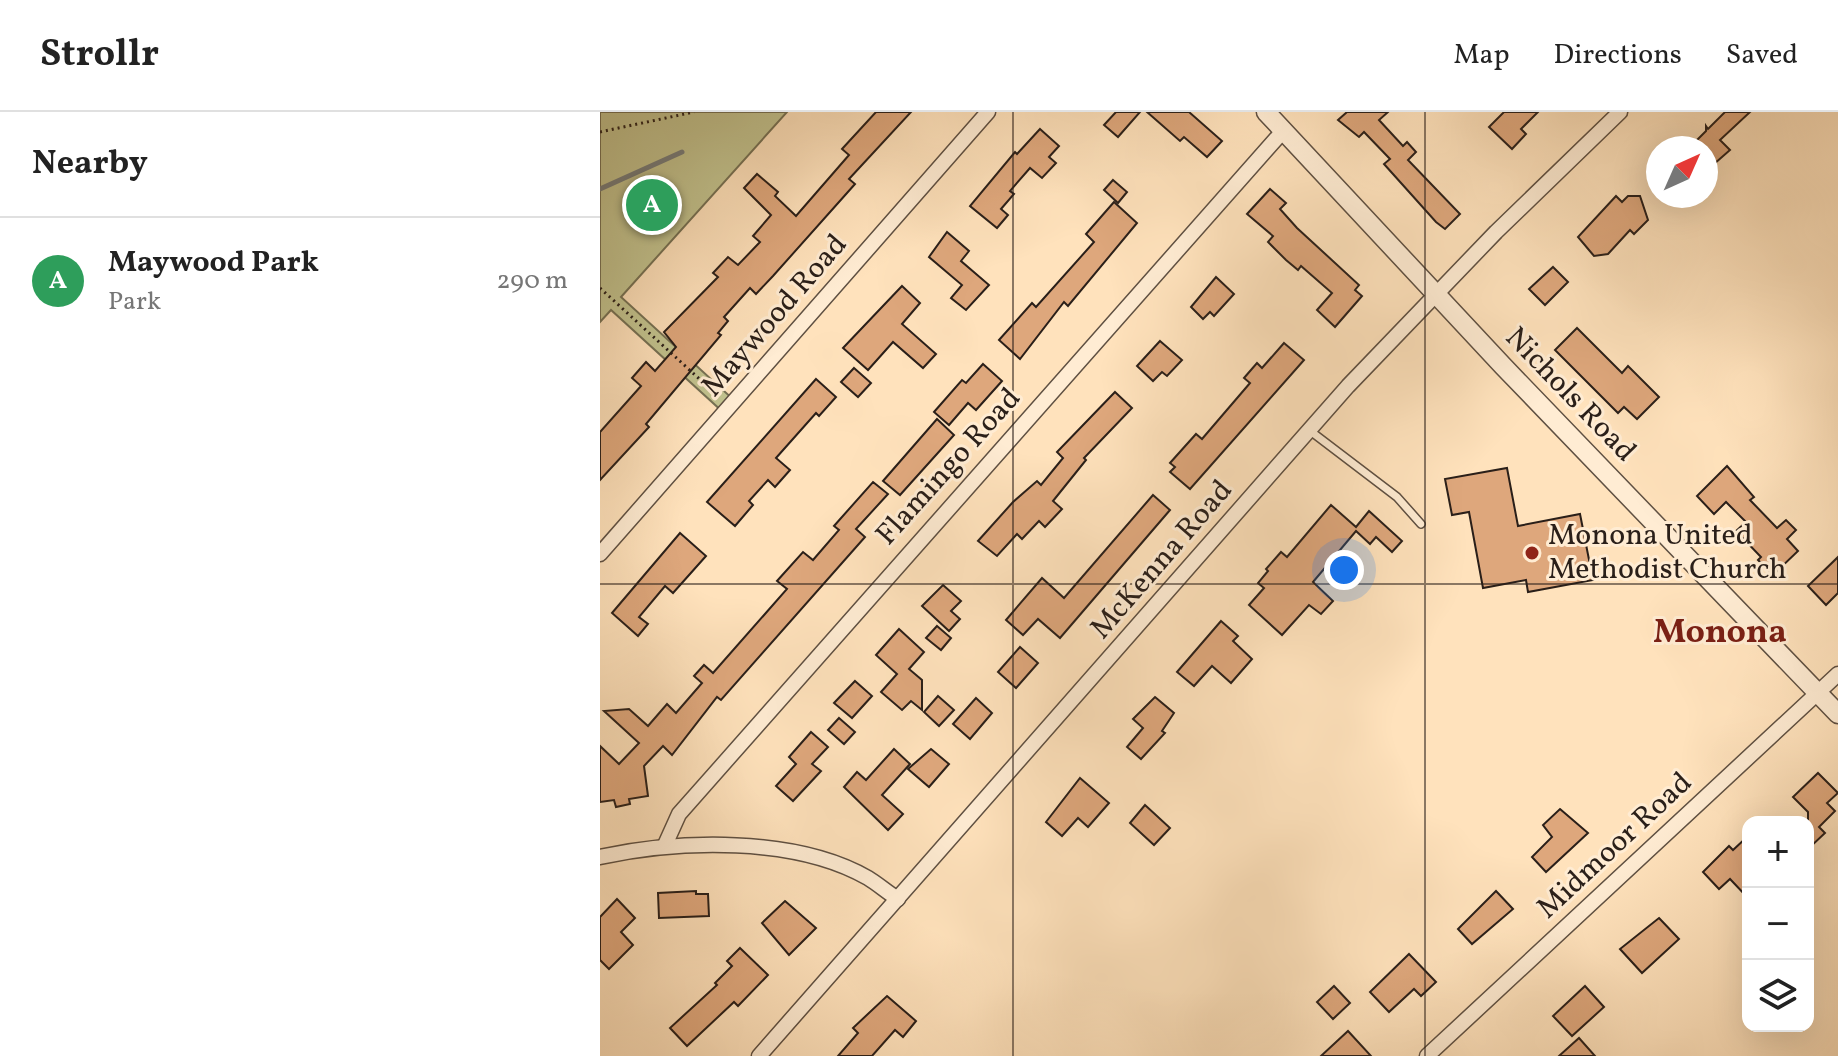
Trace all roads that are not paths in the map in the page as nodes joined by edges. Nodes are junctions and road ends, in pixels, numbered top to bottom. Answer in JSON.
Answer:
{"nodes":[{"id":1,"x":988,"y":112,"type":"edge"},
{"id":2,"x":1266,"y":112,"type":"edge"},
{"id":3,"x":1620,"y":112,"type":"edge"},
{"id":4,"x":1283,"y":131,"type":"junction"},
{"id":5,"x":1437,"y":295,"type":"junction"},
{"id":6,"x":1309,"y":430,"type":"junction"},
{"id":7,"x":1421,"y":524,"type":"dead end"},
{"id":8,"x":600,"y":554,"type":"edge"},
{"id":9,"x":1838,"y":674,"type":"edge"},
{"id":10,"x":1818,"y":693,"type":"junction"},
{"id":11,"x":1838,"y":714,"type":"edge"},
{"id":12,"x":665,"y":845,"type":"junction"},
{"id":13,"x":600,"y":857,"type":"edge"},
{"id":14,"x":898,"y":899,"type":"junction"},
{"id":15,"x":759,"y":1056,"type":"edge"},
{"id":16,"x":1427,"y":1056,"type":"edge"}],
"edges":[{"from":1,"to":8,"type":"street","name":"Maywood Road"},
{"from":2,"to":4,"type":"street","name":"Nichols Road"},
{"from":3,"to":5,"type":"street","name":"McKenna Road"},
{"from":4,"to":5,"type":"street","name":"Nichols Road"},
{"from":4,"to":12,"type":"street","name":"Flamingo Road"},
{"from":5,"to":6,"type":"street","name":"McKenna Road"},
{"from":5,"to":10,"type":"street","name":"Nichols Road"},
{"from":6,"to":7,"type":"lane"},
{"from":6,"to":14,"type":"street","name":"McKenna Road"},
{"from":9,"to":10,"type":"street","name":"Midmoor Road"},
{"from":10,"to":11,"type":"street","name":"Nichols Road"},
{"from":10,"to":16,"type":"street","name":"Midmoor Road"},
{"from":12,"to":13,"type":"street"},
{"from":12,"to":14,"type":"street"},
{"from":14,"to":15,"type":"street","name":"McKenna Road"}]}
